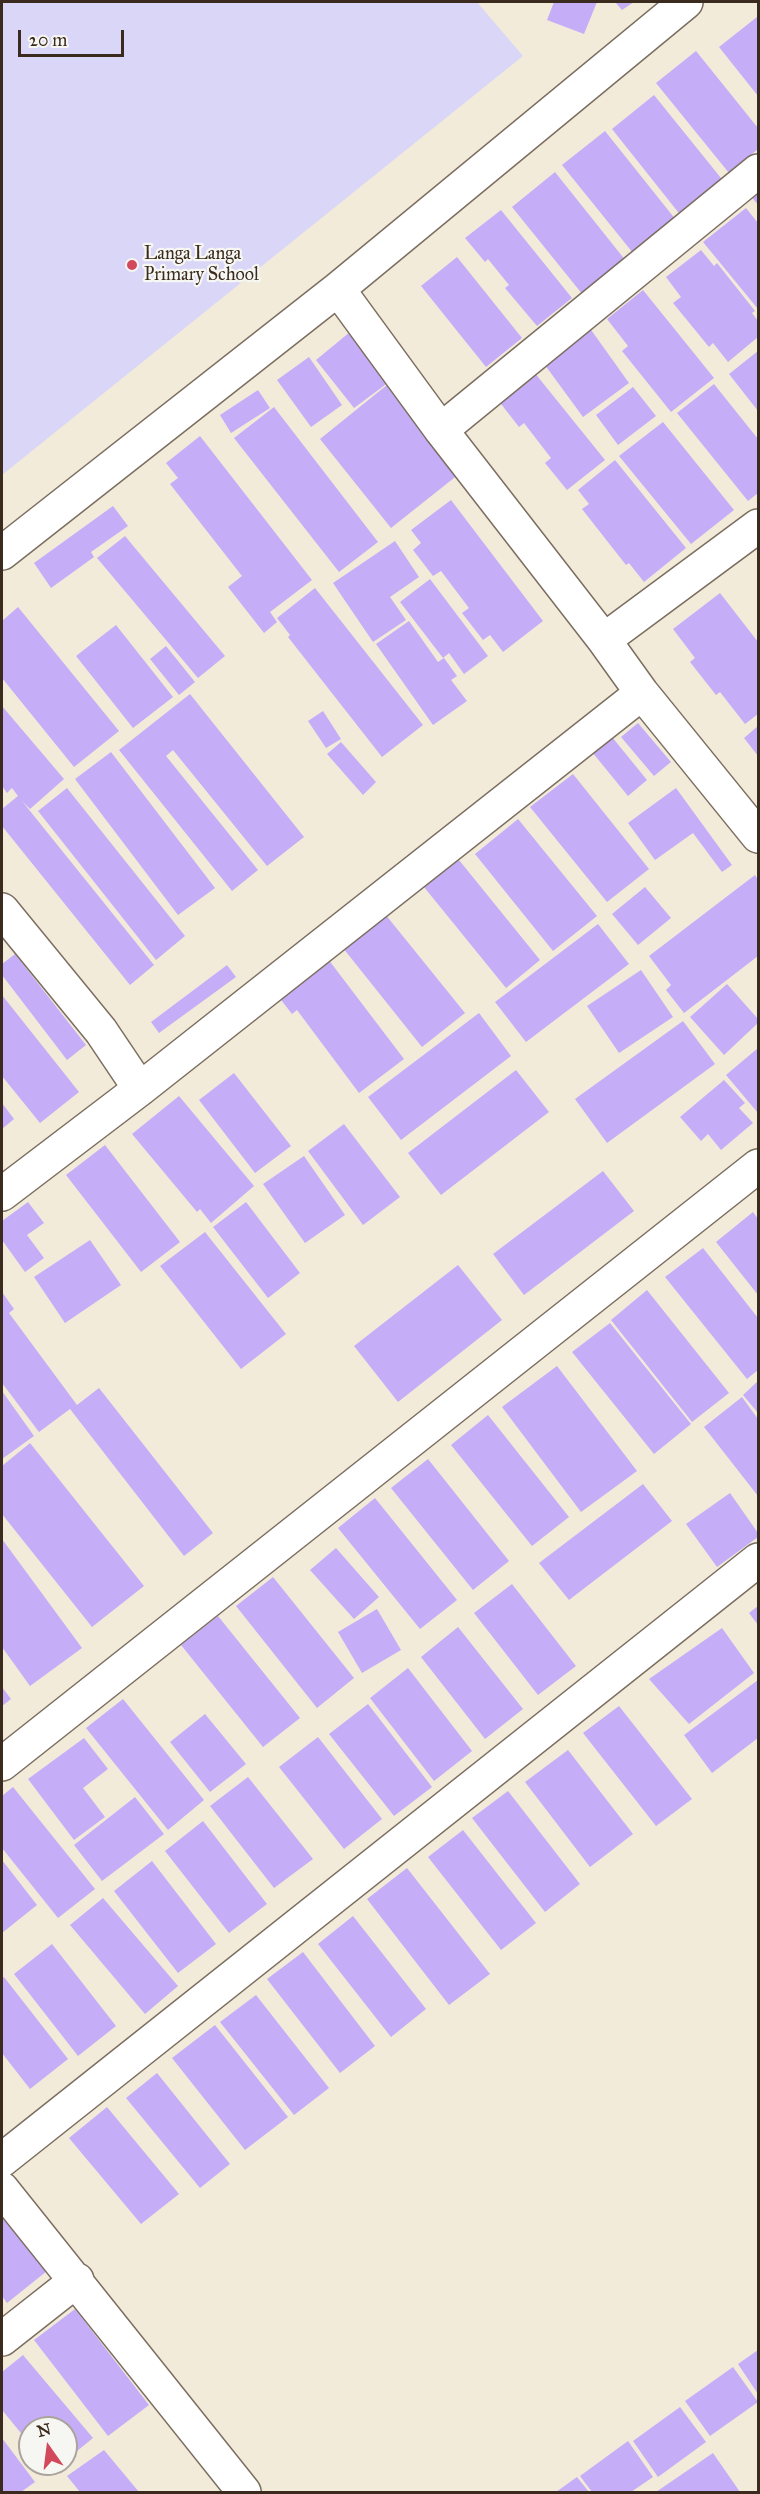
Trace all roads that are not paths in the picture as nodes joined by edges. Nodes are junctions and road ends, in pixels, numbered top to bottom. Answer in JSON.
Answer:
{"nodes":[{"id":1,"x":686,"y":2,"type":"edge"},
{"id":2,"x":759,"y":171,"type":"edge"},
{"id":3,"x":338,"y":289,"type":"junction"},
{"id":4,"x":441,"y":430,"type":"junction"},
{"id":5,"x":759,"y":526,"type":"edge"},
{"id":6,"x":2,"y":554,"type":"edge"},
{"id":7,"x":604,"y":640,"type":"junction"},
{"id":8,"x":642,"y":693,"type":"junction"},
{"id":9,"x":759,"y":836,"type":"edge"},
{"id":10,"x":2,"y":910,"type":"edge"},
{"id":11,"x":140,"y":1089,"type":"junction"},
{"id":12,"x":759,"y":1166,"type":"edge"},
{"id":13,"x":2,"y":1194,"type":"edge"},
{"id":14,"x":759,"y":1560,"type":"edge"},
{"id":15,"x":2,"y":1764,"type":"edge"},
{"id":16,"x":2,"y":2160,"type":"edge"},
{"id":17,"x":2,"y":2189,"type":"edge"},
{"id":18,"x":77,"y":2280,"type":"junction"},
{"id":19,"x":2,"y":2338,"type":"edge"},
{"id":20,"x":244,"y":2493,"type":"edge"}],
"edges":[{"from":1,"to":3,"type":"street"},
{"from":2,"to":4,"type":"street"},
{"from":3,"to":4,"type":"street"},
{"from":3,"to":6,"type":"street"},
{"from":4,"to":7,"type":"street"},
{"from":5,"to":7,"type":"street"},
{"from":7,"to":8,"type":"street"},
{"from":8,"to":9,"type":"street"},
{"from":8,"to":11,"type":"street"},
{"from":10,"to":11,"type":"street"},
{"from":11,"to":13,"type":"street"},
{"from":12,"to":15,"type":"street"},
{"from":14,"to":16,"type":"street"},
{"from":17,"to":18,"type":"street"},
{"from":18,"to":19,"type":"street"},
{"from":18,"to":20,"type":"street"}]}
